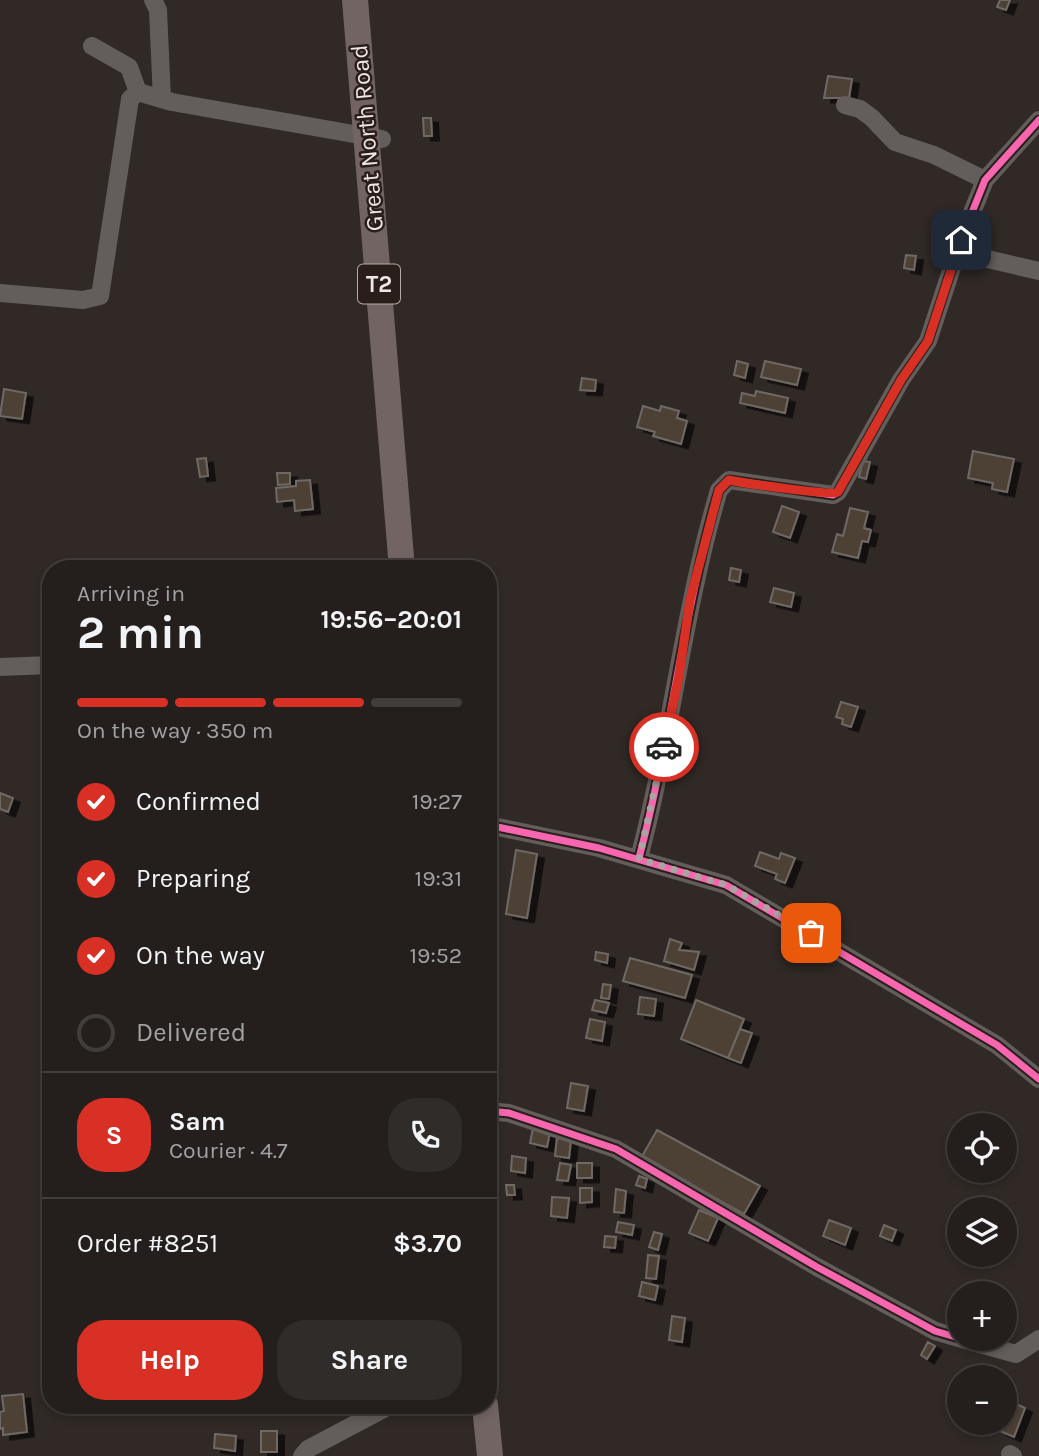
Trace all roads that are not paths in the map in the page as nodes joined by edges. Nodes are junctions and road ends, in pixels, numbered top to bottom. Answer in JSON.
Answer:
{"nodes":[{"id":1,"x":153,"y":0,"type":"edge"},
{"id":2,"x":355,"y":0,"type":"edge"},
{"id":3,"x":371,"y":0,"type":"edge"},
{"id":4,"x":92,"y":46,"type":"dead end"},
{"id":5,"x":138,"y":92,"type":"junction"},
{"id":6,"x":162,"y":99,"type":"junction"},
{"id":7,"x":845,"y":105,"type":"dead end"},
{"id":8,"x":1039,"y":120,"type":"edge"},
{"id":9,"x":374,"y":138,"type":"junction"},
{"id":10,"x":985,"y":180,"type":"junction"},
{"id":11,"x":957,"y":252,"type":"junction"},
{"id":12,"x":1039,"y":271,"type":"edge"},
{"id":13,"x":0,"y":293,"type":"edge"},
{"id":14,"x":401,"y":560,"type":"edge"},
{"id":15,"x":411,"y":560,"type":"edge"},
{"id":16,"x":42,"y":665,"type":"edge"},
{"id":17,"x":0,"y":667,"type":"edge"},
{"id":18,"x":497,"y":827,"type":"edge"},
{"id":19,"x":639,"y":859,"type":"junction"},
{"id":20,"x":1039,"y":1079,"type":"edge"},
{"id":21,"x":497,"y":1112,"type":"edge"},
{"id":22,"x":947,"y":1334,"type":"edge"},
{"id":23,"x":1039,"y":1339,"type":"edge"},
{"id":24,"x":1006,"y":1351,"type":"edge"},
{"id":25,"x":374,"y":1414,"type":"edge"},
{"id":26,"x":472,"y":1414,"type":"edge"},
{"id":27,"x":486,"y":1414,"type":"edge"},
{"id":28,"x":302,"y":1456,"type":"edge"},
{"id":29,"x":475,"y":1456,"type":"edge"},
{"id":30,"x":490,"y":1456,"type":"edge"}],
"edges":[{"from":1,"to":6,"type":"street"},
{"from":2,"to":9,"type":"highway","name":"Great North Road","number":"T2"},
{"from":3,"to":9,"type":"highway","name":"Great North Road","number":"T2"},
{"from":4,"to":5,"type":"street"},
{"from":5,"to":6,"type":"street"},
{"from":5,"to":13,"type":"street"},
{"from":6,"to":9,"type":"street"},
{"from":7,"to":10,"type":"street"},
{"from":8,"to":10,"type":"street"},
{"from":9,"to":14,"type":"highway","name":"Great North Road","number":"T2"},
{"from":9,"to":15,"type":"highway","name":"Great North Road","number":"T2"},
{"from":10,"to":11,"type":"street"},
{"from":11,"to":12,"type":"street"},
{"from":11,"to":19,"type":"street"},
{"from":16,"to":17,"type":"street"},
{"from":18,"to":19,"type":"street"},
{"from":19,"to":20,"type":"street"},
{"from":21,"to":22,"type":"street"},
{"from":23,"to":24,"type":"street"},
{"from":25,"to":28,"type":"street"},
{"from":26,"to":29,"type":"highway"},
{"from":27,"to":30,"type":"highway"}]}
